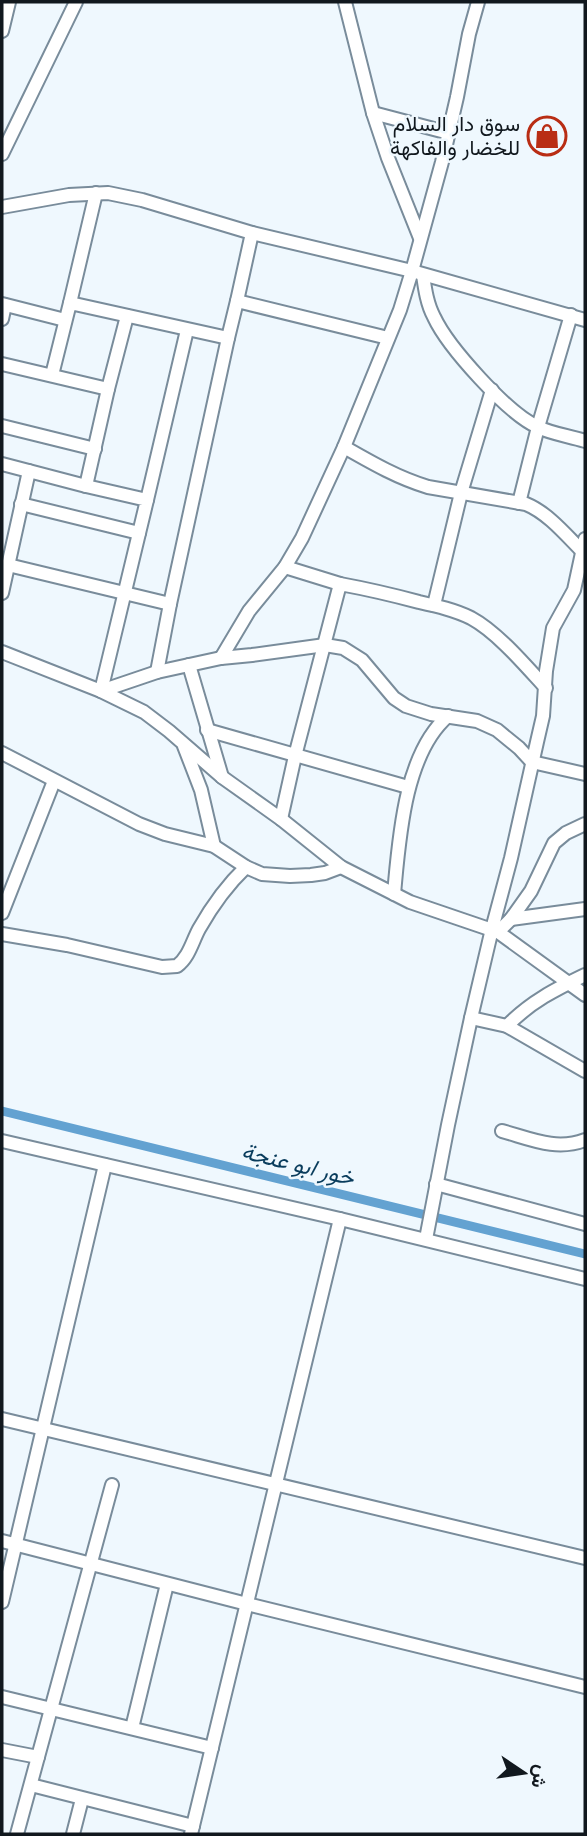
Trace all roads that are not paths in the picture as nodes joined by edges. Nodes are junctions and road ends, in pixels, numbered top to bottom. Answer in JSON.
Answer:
{"nodes":[{"id":1,"x":9,"y":2,"type":"edge"},
{"id":2,"x":76,"y":2,"type":"edge"},
{"id":3,"x":345,"y":2,"type":"edge"},
{"id":4,"x":478,"y":2,"type":"edge"},
{"id":5,"x":2,"y":31,"type":"edge"},
{"id":6,"x":373,"y":113,"type":"junction"},
{"id":7,"x":449,"y":133,"type":"junction"},
{"id":8,"x":2,"y":154,"type":"edge"},
{"id":9,"x":96,"y":193,"type":"junction"},
{"id":10,"x":2,"y":207,"type":"edge"},
{"id":11,"x":252,"y":233,"type":"junction"},
{"id":12,"x":421,"y":239,"type":"junction"},
{"id":13,"x":417,"y":273,"type":"junction"},
{"id":14,"x":237,"y":301,"type":"junction"},
{"id":15,"x":70,"y":303,"type":"junction"},
{"id":16,"x":3,"y":305,"type":"edge"},
{"id":17,"x":571,"y":315,"type":"junction"},
{"id":18,"x":127,"y":316,"type":"junction"},
{"id":19,"x":2,"y":319,"type":"edge"},
{"id":20,"x":65,"y":320,"type":"junction"},
{"id":21,"x":585,"y":320,"type":"edge"},
{"id":22,"x":187,"y":330,"type":"junction"},
{"id":23,"x":228,"y":338,"type":"junction"},
{"id":24,"x":388,"y":338,"type":"junction"},
{"id":25,"x":2,"y":364,"type":"edge"},
{"id":26,"x":52,"y":375,"type":"junction"},
{"id":27,"x":108,"y":389,"type":"junction"},
{"id":28,"x":492,"y":390,"type":"junction"},
{"id":29,"x":2,"y":426,"type":"edge"},
{"id":30,"x":538,"y":428,"type":"junction"},
{"id":31,"x":585,"y":441,"type":"edge"},
{"id":32,"x":344,"y":447,"type":"junction"},
{"id":33,"x":95,"y":449,"type":"junction"},
{"id":34,"x":2,"y":464,"type":"edge"},
{"id":35,"x":29,"y":471,"type":"junction"},
{"id":36,"x":86,"y":486,"type":"junction"},
{"id":37,"x":461,"y":493,"type":"junction"},
{"id":38,"x":147,"y":500,"type":"junction"},
{"id":39,"x":519,"y":503,"type":"junction"},
{"id":40,"x":21,"y":504,"type":"junction"},
{"id":41,"x":139,"y":533,"type":"junction"},
{"id":42,"x":584,"y":546,"type":"edge"},
{"id":43,"x":8,"y":565,"type":"junction"},
{"id":44,"x":285,"y":567,"type":"junction"},
{"id":45,"x":340,"y":584,"type":"junction"},
{"id":46,"x":2,"y":593,"type":"edge"},
{"id":47,"x":124,"y":593,"type":"junction"},
{"id":48,"x":170,"y":604,"type":"junction"},
{"id":49,"x":434,"y":606,"type":"junction"},
{"id":50,"x":325,"y":645,"type":"junction"},
{"id":51,"x":2,"y":652,"type":"edge"},
{"id":52,"x":221,"y":658,"type":"junction"},
{"id":53,"x":189,"y":665,"type":"junction"},
{"id":54,"x":157,"y":671,"type":"junction"},
{"id":55,"x":545,"y":688,"type":"junction"},
{"id":56,"x":101,"y":691,"type":"junction"},
{"id":57,"x":448,"y":716,"type":"junction"},
{"id":58,"x":207,"y":730,"type":"junction"},
{"id":59,"x":183,"y":742,"type":"junction"},
{"id":60,"x":2,"y":753,"type":"edge"},
{"id":61,"x":295,"y":756,"type":"junction"},
{"id":62,"x":532,"y":762,"type":"junction"},
{"id":63,"x":585,"y":774,"type":"edge"},
{"id":64,"x":222,"y":777,"type":"junction"},
{"id":65,"x":54,"y":781,"type":"junction"},
{"id":66,"x":408,"y":788,"type":"junction"},
{"id":67,"x":281,"y":819,"type":"junction"},
{"id":68,"x":585,"y":824,"type":"edge"},
{"id":69,"x":214,"y":846,"type":"junction"},
{"id":70,"x":246,"y":867,"type":"junction"},
{"id":71,"x":341,"y":867,"type":"junction"},
{"id":72,"x":394,"y":894,"type":"junction"},
{"id":73,"x":585,"y":909,"type":"edge"},
{"id":74,"x":2,"y":913,"type":"edge"},
{"id":75,"x":511,"y":919,"type":"junction"},
{"id":76,"x":495,"y":931,"type":"junction"},
{"id":77,"x":2,"y":933,"type":"edge"},
{"id":78,"x":585,"y":975,"type":"edge"},
{"id":79,"x":569,"y":983,"type":"junction"},
{"id":80,"x":585,"y":995,"type":"edge"},
{"id":81,"x":471,"y":1018,"type":"junction"},
{"id":82,"x":507,"y":1026,"type":"junction"},
{"id":83,"x":585,"y":1071,"type":"edge"},
{"id":84,"x":502,"y":1131,"type":"dead end"},
{"id":85,"x":585,"y":1140,"type":"edge"},
{"id":86,"x":2,"y":1141,"type":"edge"},
{"id":87,"x":106,"y":1165,"type":"junction"},
{"id":88,"x":436,"y":1184,"type":"junction"},
{"id":89,"x":340,"y":1219,"type":"junction"},
{"id":90,"x":585,"y":1224,"type":"edge"},
{"id":91,"x":426,"y":1239,"type":"junction"},
{"id":92,"x":585,"y":1279,"type":"edge"},
{"id":93,"x":2,"y":1419,"type":"edge"},
{"id":94,"x":42,"y":1429,"type":"junction"},
{"id":95,"x":112,"y":1485,"type":"dead end"},
{"id":96,"x":276,"y":1485,"type":"junction"},
{"id":97,"x":2,"y":1541,"type":"edge"},
{"id":98,"x":15,"y":1545,"type":"junction"},
{"id":99,"x":585,"y":1558,"type":"edge"},
{"id":100,"x":91,"y":1564,"type":"junction"},
{"id":101,"x":167,"y":1584,"type":"junction"},
{"id":102,"x":2,"y":1602,"type":"edge"},
{"id":103,"x":247,"y":1604,"type":"junction"},
{"id":104,"x":585,"y":1687,"type":"edge"},
{"id":105,"x":2,"y":1697,"type":"edge"},
{"id":106,"x":51,"y":1708,"type":"junction"},
{"id":107,"x":132,"y":1728,"type":"junction"},
{"id":108,"x":212,"y":1748,"type":"junction"},
{"id":109,"x":2,"y":1750,"type":"edge"},
{"id":110,"x":38,"y":1758,"type":"junction"},
{"id":111,"x":31,"y":1785,"type":"junction"},
{"id":112,"x":82,"y":1799,"type":"junction"},
{"id":113,"x":192,"y":1830,"type":"edge"},
{"id":114,"x":17,"y":1834,"type":"edge"},
{"id":115,"x":73,"y":1834,"type":"edge"}],
"edges":[{"from":1,"to":5,"type":"street"},
{"from":2,"to":8,"type":"street"},
{"from":3,"to":6,"type":"street"},
{"from":4,"to":7,"type":"street"},
{"from":6,"to":7,"type":"street"},
{"from":6,"to":12,"type":"street"},
{"from":7,"to":12,"type":"street"},
{"from":9,"to":10,"type":"street"},
{"from":9,"to":11,"type":"street"},
{"from":9,"to":15,"type":"street"},
{"from":11,"to":13,"type":"street"},
{"from":11,"to":14,"type":"street"},
{"from":12,"to":13,"type":"street"},
{"from":13,"to":17,"type":"street"},
{"from":13,"to":24,"type":"street"},
{"from":13,"to":28,"type":"street"},
{"from":14,"to":23,"type":"street"},
{"from":14,"to":24,"type":"street"},
{"from":15,"to":18,"type":"street"},
{"from":15,"to":20,"type":"street"},
{"from":16,"to":19,"type":"street"},
{"from":16,"to":20,"type":"street"},
{"from":17,"to":21,"type":"street"},
{"from":17,"to":30,"type":"street"},
{"from":18,"to":22,"type":"street"},
{"from":18,"to":27,"type":"street"},
{"from":20,"to":26,"type":"street"},
{"from":22,"to":23,"type":"street"},
{"from":22,"to":38,"type":"street"},
{"from":23,"to":48,"type":"street"},
{"from":24,"to":32,"type":"street"},
{"from":25,"to":26,"type":"street"},
{"from":26,"to":27,"type":"street"},
{"from":27,"to":33,"type":"street"},
{"from":28,"to":30,"type":"street"},
{"from":28,"to":37,"type":"street"},
{"from":29,"to":33,"type":"street"},
{"from":30,"to":31,"type":"street"},
{"from":30,"to":39,"type":"street"},
{"from":32,"to":37,"type":"street"},
{"from":32,"to":44,"type":"street"},
{"from":33,"to":36,"type":"street"},
{"from":34,"to":35,"type":"street"},
{"from":35,"to":36,"type":"street"},
{"from":35,"to":40,"type":"street"},
{"from":36,"to":38,"type":"street"},
{"from":37,"to":39,"type":"street"},
{"from":37,"to":49,"type":"street"},
{"from":38,"to":41,"type":"street"},
{"from":39,"to":42,"type":"street"},
{"from":40,"to":41,"type":"street"},
{"from":40,"to":43,"type":"street"},
{"from":41,"to":47,"type":"street"},
{"from":42,"to":55,"type":"street"},
{"from":43,"to":46,"type":"street"},
{"from":43,"to":47,"type":"street"},
{"from":44,"to":45,"type":"street"},
{"from":44,"to":52,"type":"street"},
{"from":45,"to":49,"type":"street"},
{"from":45,"to":50,"type":"street"},
{"from":47,"to":48,"type":"street"},
{"from":47,"to":56,"type":"street"},
{"from":48,"to":54,"type":"street"},
{"from":49,"to":55,"type":"street"},
{"from":50,"to":52,"type":"street"},
{"from":50,"to":57,"type":"street"},
{"from":50,"to":61,"type":"street"},
{"from":51,"to":56,"type":"street"},
{"from":52,"to":53,"type":"street"},
{"from":53,"to":54,"type":"street"},
{"from":53,"to":58,"type":"street"},
{"from":54,"to":56,"type":"street"},
{"from":55,"to":62,"type":"street"},
{"from":56,"to":59,"type":"street"},
{"from":57,"to":62,"type":"street"},
{"from":57,"to":66,"type":"street"},
{"from":58,"to":61,"type":"street"},
{"from":58,"to":64,"type":"street"},
{"from":59,"to":64,"type":"street"},
{"from":59,"to":69,"type":"street"},
{"from":60,"to":65,"type":"street"},
{"from":61,"to":66,"type":"street"},
{"from":61,"to":67,"type":"street"},
{"from":62,"to":63,"type":"street"},
{"from":62,"to":76,"type":"street"},
{"from":64,"to":67,"type":"street"},
{"from":65,"to":69,"type":"street"},
{"from":65,"to":74,"type":"street"},
{"from":66,"to":72,"type":"street"},
{"from":67,"to":71,"type":"street"},
{"from":68,"to":75,"type":"street"},
{"from":69,"to":70,"type":"street"},
{"from":70,"to":71,"type":"street"},
{"from":70,"to":77,"type":"street"},
{"from":71,"to":72,"type":"street"},
{"from":72,"to":76,"type":"street"},
{"from":73,"to":75,"type":"street"},
{"from":75,"to":76,"type":"street"},
{"from":76,"to":79,"type":"street"},
{"from":76,"to":81,"type":"street"},
{"from":78,"to":79,"type":"street"},
{"from":79,"to":80,"type":"street"},
{"from":79,"to":82,"type":"street"},
{"from":81,"to":82,"type":"street"},
{"from":81,"to":88,"type":"street"},
{"from":82,"to":83,"type":"street"},
{"from":84,"to":85,"type":"street"},
{"from":86,"to":87,"type":"street"},
{"from":87,"to":89,"type":"street"},
{"from":87,"to":94,"type":"street"},
{"from":88,"to":90,"type":"street"},
{"from":88,"to":91,"type":"street"},
{"from":89,"to":91,"type":"street"},
{"from":89,"to":96,"type":"street"},
{"from":91,"to":92,"type":"street"},
{"from":93,"to":94,"type":"street"},
{"from":94,"to":96,"type":"street"},
{"from":94,"to":98,"type":"street"},
{"from":95,"to":100,"type":"street"},
{"from":96,"to":99,"type":"street"},
{"from":96,"to":103,"type":"street"},
{"from":97,"to":98,"type":"street"},
{"from":98,"to":100,"type":"street"},
{"from":98,"to":102,"type":"street"},
{"from":100,"to":101,"type":"street"},
{"from":100,"to":106,"type":"street"},
{"from":101,"to":103,"type":"street"},
{"from":101,"to":107,"type":"street"},
{"from":103,"to":104,"type":"street"},
{"from":103,"to":108,"type":"street"},
{"from":105,"to":106,"type":"street"},
{"from":106,"to":107,"type":"street"},
{"from":106,"to":110,"type":"street"},
{"from":107,"to":108,"type":"street"},
{"from":108,"to":113,"type":"street"},
{"from":109,"to":110,"type":"street"},
{"from":110,"to":111,"type":"street"},
{"from":111,"to":112,"type":"street"},
{"from":111,"to":114,"type":"street"},
{"from":112,"to":113,"type":"street"},
{"from":112,"to":115,"type":"street"}]}
